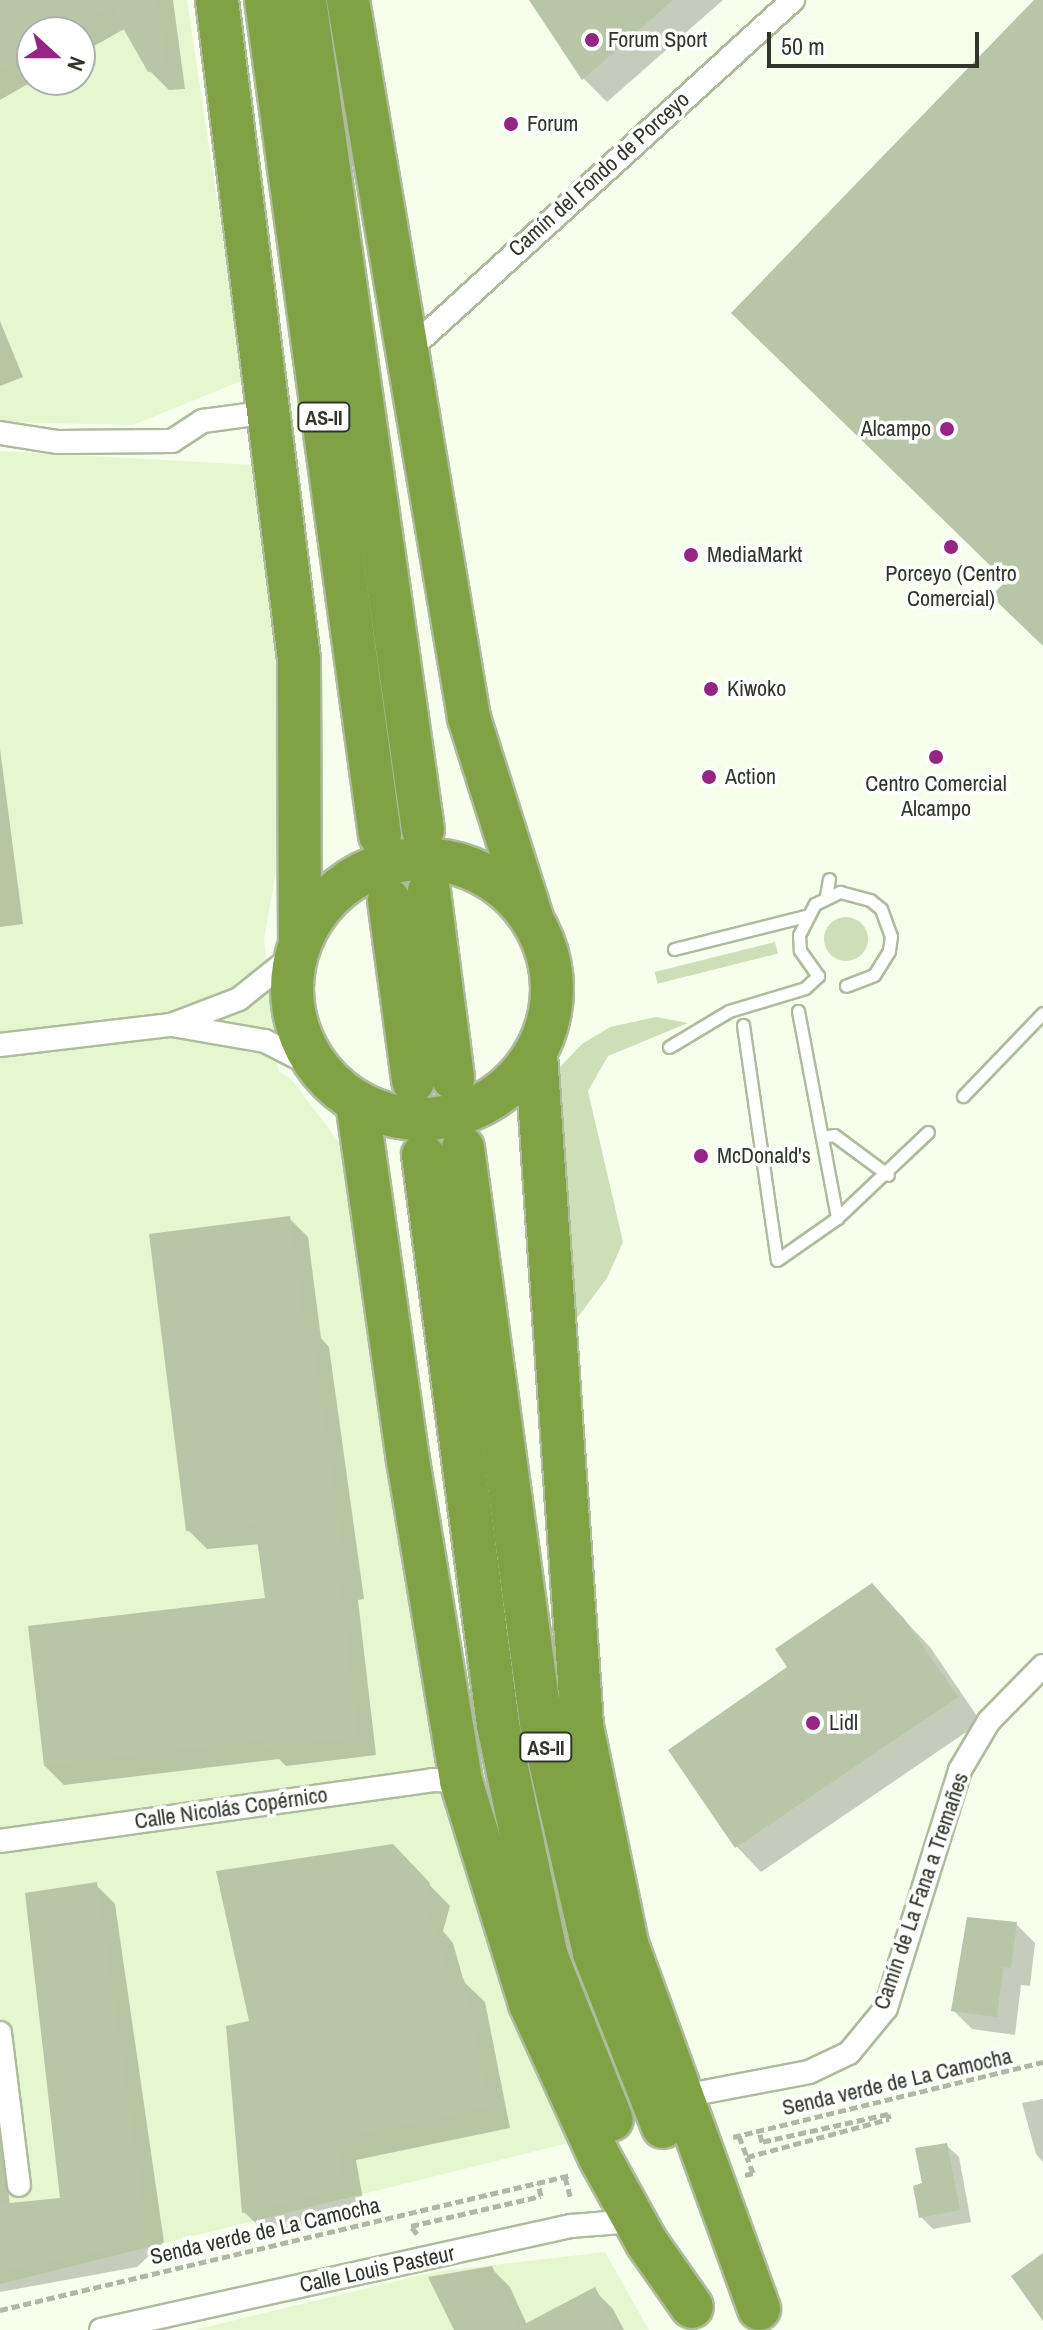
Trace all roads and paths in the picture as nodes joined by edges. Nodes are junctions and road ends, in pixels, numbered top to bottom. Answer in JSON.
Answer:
{"nodes":[{"id":1,"x":217,"y":0,"type":"edge"},
{"id":2,"x":266,"y":0,"type":"edge"},
{"id":3,"x":305,"y":0,"type":"edge"},
{"id":4,"x":348,"y":0,"type":"edge"},
{"id":5,"x":793,"y":0,"type":"edge"},
{"id":6,"x":408,"y":351,"type":"junction"},
{"id":7,"x":270,"y":412,"type":"junction"},
{"id":8,"x":0,"y":433,"type":"edge"},
{"id":9,"x":423,"y":830,"type":"tunnel mouth"},
{"id":10,"x":380,"y":835,"type":"tunnel mouth"},
{"id":11,"x":829,"y":879,"type":"dead end"},
{"id":12,"x":429,"y":891,"type":"tunnel mouth"},
{"id":13,"x":826,"y":896,"type":"junction"},
{"id":14,"x":389,"y":900,"type":"tunnel mouth"},
{"id":15,"x":805,"y":916,"type":"junction"},
{"id":16,"x":532,"y":918,"type":"junction"},
{"id":17,"x":297,"y":948,"type":"junction"},
{"id":18,"x":674,"y":949,"type":"dead end"},
{"id":19,"x":846,"y":986,"type":"dead end"},
{"id":20,"x":798,"y":1011,"type":"dead end"},
{"id":21,"x":1043,"y":1013,"type":"edge"},
{"id":22,"x":171,"y":1025,"type":"junction"},
{"id":23,"x":743,"y":1025,"type":"dead end"},
{"id":24,"x":0,"y":1045,"type":"edge"},
{"id":25,"x":669,"y":1047,"type":"dead end"},
{"id":26,"x":536,"y":1054,"type":"junction"},
{"id":27,"x":316,"y":1067,"type":"junction"},
{"id":28,"x":963,"y":1096,"type":"dead end"},
{"id":29,"x":357,"y":1102,"type":"junction"},
{"id":30,"x":928,"y":1132,"type":"dead end"},
{"id":31,"x":822,"y":1137,"type":"junction"},
{"id":32,"x":888,"y":1175,"type":"junction"},
{"id":33,"x":837,"y":1218,"type":"junction"},
{"id":34,"x":1043,"y":1666,"type":"edge"},
{"id":35,"x":461,"y":1781,"type":"junction"},
{"id":36,"x":0,"y":1841,"type":"edge"},
{"id":37,"x":0,"y":2033,"type":"edge"},
{"id":38,"x":1043,"y":2062,"type":"edge"},
{"id":39,"x":678,"y":2097,"type":"junction"},
{"id":40,"x":759,"y":2131,"type":"junction"},
{"id":41,"x":739,"y":2136,"type":"junction"},
{"id":42,"x":719,"y":2140,"type":"dead end"},
{"id":43,"x":747,"y":2157,"type":"junction"},
{"id":44,"x":580,"y":2173,"type":"dead end"},
{"id":45,"x":565,"y":2177,"type":"junction"},
{"id":46,"x":735,"y":2178,"type":"dead end"},
{"id":47,"x":538,"y":2183,"type":"junction"},
{"id":48,"x":19,"y":2185,"type":"dead end"},
{"id":49,"x":571,"y":2199,"type":"junction"},
{"id":50,"x":556,"y":2202,"type":"dead end"},
{"id":51,"x":542,"y":2206,"type":"dead end"},
{"id":52,"x":571,"y":2226,"type":"junction"},
{"id":53,"x":647,"y":2243,"type":"junction"},
{"id":54,"x":0,"y":2310,"type":"edge"},
{"id":55,"x":698,"y":2319,"type":"edge"},
{"id":56,"x":764,"y":2319,"type":"edge"},
{"id":57,"x":101,"y":2330,"type":"edge"}],
"edges":[{"from":1,"to":7,"type":"highway"},
{"from":2,"to":10,"type":"highway","number":"AS-II"},
{"from":3,"to":9,"type":"highway","number":"AS-II"},
{"from":4,"to":6,"type":"highway"},
{"from":5,"to":6,"type":"street","name":"Camín del Fondo de Porceyo"},
{"from":6,"to":16,"type":"highway"},
{"from":7,"to":8,"type":"street"},
{"from":7,"to":17,"type":"highway"},
{"from":11,"to":13,"type":"lane"},
{"from":12,"to":14,"type":"highway"},
{"from":13,"to":15,"type":"lane"},
{"from":13,"to":19,"type":"lane"},
{"from":15,"to":18,"type":"lane"},
{"from":15,"to":25,"type":"lane"},
{"from":16,"to":17,"type":"highway"},
{"from":16,"to":26,"type":"highway"},
{"from":17,"to":22,"type":"street"},
{"from":17,"to":27,"type":"highway"},
{"from":20,"to":31,"type":"lane"},
{"from":21,"to":28,"type":"lane"},
{"from":22,"to":24,"type":"street"},
{"from":22,"to":27,"type":"street"},
{"from":23,"to":33,"type":"lane"},
{"from":26,"to":29,"type":"highway"},
{"from":26,"to":39,"type":"highway"},
{"from":27,"to":29,"type":"highway"},
{"from":29,"to":35,"type":"highway"},
{"from":30,"to":32,"type":"lane"},
{"from":31,"to":32,"type":"lane"},
{"from":31,"to":33,"type":"lane"},
{"from":32,"to":33,"type":"lane"},
{"from":34,"to":39,"type":"street","name":"Camín de La Fana a Tremañes"},
{"from":35,"to":36,"type":"street","name":"Calle Nicolás Copérnico"},
{"from":35,"to":53,"type":"highway"},
{"from":37,"to":48,"type":"street"},
{"from":38,"to":40,"type":"path","name":"Senda verde de La Camocha"},
{"from":39,"to":56,"type":"highway"},
{"from":40,"to":41,"type":"path","name":"Senda verde de La Camocha"},
{"from":40,"to":43,"type":"path","name":"Senda verde de La Camocha"},
{"from":41,"to":42,"type":"path","name":"Senda verde de La Camocha"},
{"from":41,"to":43,"type":"path"},
{"from":43,"to":46,"type":"path"},
{"from":44,"to":45,"type":"path","name":"Senda verde de La Camocha"},
{"from":45,"to":47,"type":"path","name":"Senda verde de La Camocha"},
{"from":45,"to":49,"type":"path"},
{"from":47,"to":51,"type":"path","name":"Senda verde de La Camocha"},
{"from":47,"to":54,"type":"path","name":"Senda verde de La Camocha"},
{"from":49,"to":50,"type":"path"},
{"from":49,"to":52,"type":"path"},
{"from":52,"to":53,"type":"street","name":"Calle Louis Pasteur"},
{"from":52,"to":57,"type":"street","name":"Calle Louis Pasteur"},
{"from":53,"to":55,"type":"highway"},
{"from":55,"to":56,"type":"highway","number":"AS-II"}]}
